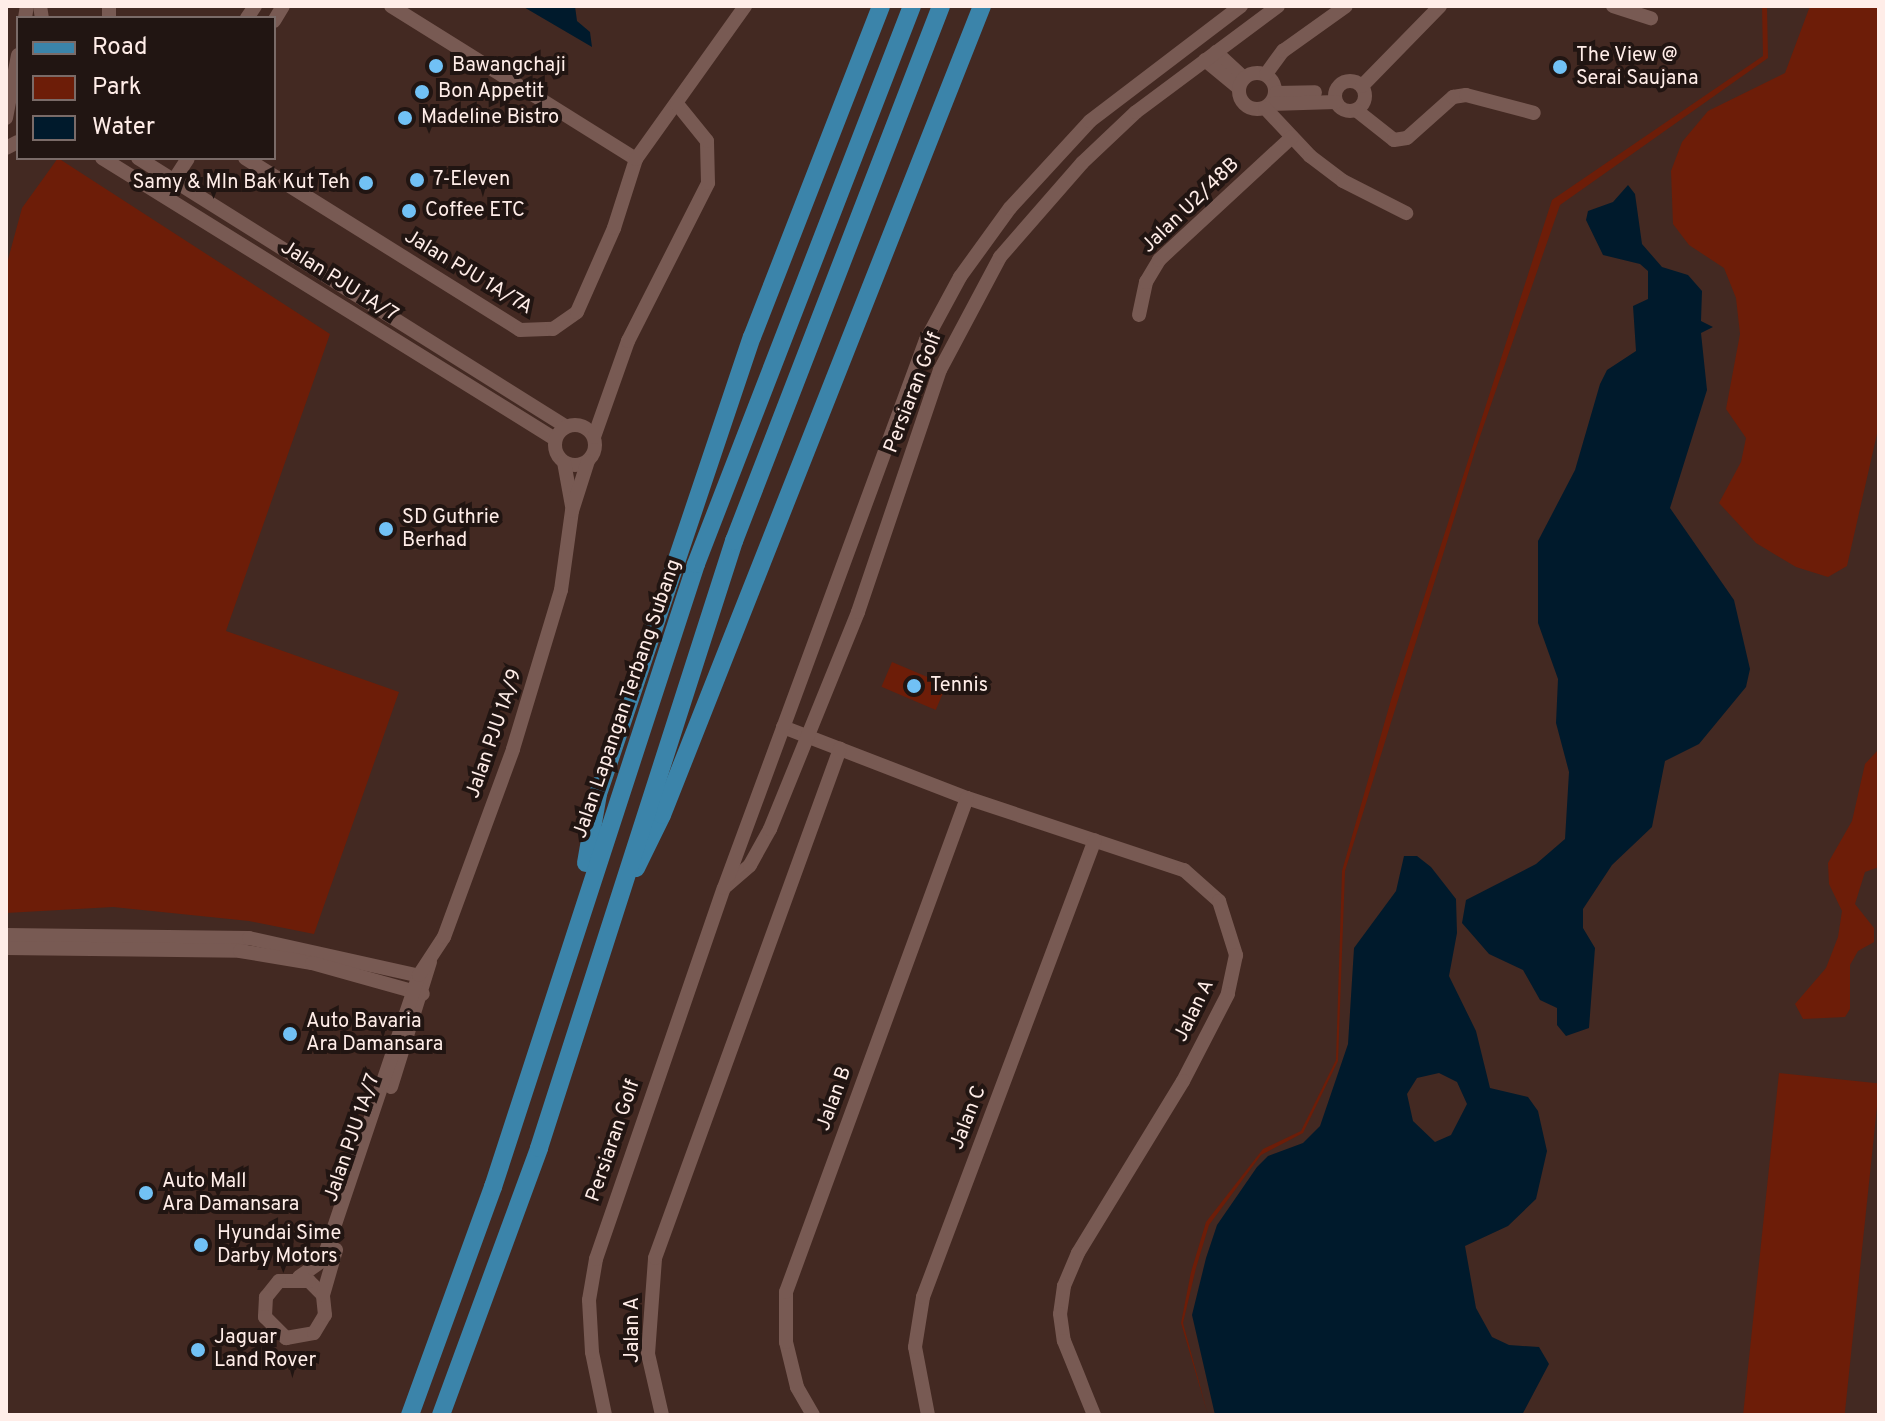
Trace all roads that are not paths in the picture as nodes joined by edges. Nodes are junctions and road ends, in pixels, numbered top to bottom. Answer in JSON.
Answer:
{"nodes":[{"id":1,"x":391,"y":6,"type":"edge"},
{"id":2,"x":745,"y":6,"type":"edge"},
{"id":3,"x":881,"y":6,"type":"edge"},
{"id":4,"x":912,"y":6,"type":"edge"},
{"id":5,"x":941,"y":6,"type":"edge"},
{"id":6,"x":982,"y":6,"type":"edge"},
{"id":7,"x":1241,"y":6,"type":"edge"},
{"id":8,"x":1278,"y":6,"type":"edge"},
{"id":9,"x":1346,"y":6,"type":"edge"},
{"id":10,"x":1440,"y":6,"type":"edge"},
{"id":11,"x":1613,"y":6,"type":"edge"},
{"id":12,"x":1651,"y":18,"type":"dead end"},
{"id":13,"x":1211,"y":56,"type":"junction"},
{"id":14,"x":1266,"y":74,"type":"junction"},
{"id":15,"x":12,"y":80,"type":"edge"},
{"id":16,"x":1241,"y":83,"type":"junction"},
{"id":17,"x":1362,"y":86,"type":"junction"},
{"id":18,"x":1336,"y":97,"type":"junction"},
{"id":19,"x":1271,"y":101,"type":"junction"},
{"id":20,"x":11,"y":102,"type":"edge"},
{"id":21,"x":677,"y":104,"type":"junction"},
{"id":22,"x":1356,"y":110,"type":"junction"},
{"id":23,"x":1534,"y":113,"type":"dead end"},
{"id":24,"x":6,"y":118,"type":"edge"},
{"id":25,"x":1292,"y":137,"type":"junction"},
{"id":26,"x":636,"y":159,"type":"junction"},
{"id":27,"x":105,"y":160,"type":"edge"},
{"id":28,"x":187,"y":160,"type":"edge"},
{"id":29,"x":248,"y":160,"type":"edge"},
{"id":30,"x":157,"y":163,"type":"edge"},
{"id":31,"x":174,"y":180,"type":"junction"},
{"id":32,"x":144,"y":184,"type":"junction"},
{"id":33,"x":164,"y":196,"type":"junction"},
{"id":34,"x":1010,"y":208,"type":"junction"},
{"id":35,"x":1406,"y":213,"type":"dead end"},
{"id":36,"x":1033,"y":217,"type":"junction"},
{"id":37,"x":1139,"y":315,"type":"dead end"},
{"id":38,"x":565,"y":426,"type":"junction"},
{"id":39,"x":594,"y":437,"type":"junction"},
{"id":40,"x":555,"y":439,"type":"junction"},
{"id":41,"x":588,"y":461,"type":"junction"},
{"id":42,"x":564,"y":462,"type":"junction"},
{"id":43,"x":572,"y":511,"type":"junction"},
{"id":44,"x":783,"y":727,"type":"junction"},
{"id":45,"x":806,"y":735,"type":"junction"},
{"id":46,"x":840,"y":749,"type":"junction"},
{"id":47,"x":967,"y":798,"type":"junction"},
{"id":48,"x":1095,"y":840,"type":"junction"},
{"id":49,"x":724,"y":888,"type":"junction"},
{"id":50,"x":577,"y":921,"type":"junction"},
{"id":51,"x":607,"y":927,"type":"junction"},
{"id":52,"x":6,"y":935,"type":"edge"},
{"id":53,"x":6,"y":948,"type":"edge"},
{"id":54,"x":424,"y":977,"type":"junction"},
{"id":55,"x":418,"y":993,"type":"junction"},
{"id":56,"x":299,"y":1277,"type":"junction"},
{"id":57,"x":323,"y":1295,"type":"junction"},
{"id":58,"x":410,"y":1415,"type":"edge"},
{"id":59,"x":441,"y":1415,"type":"edge"},
{"id":60,"x":605,"y":1415,"type":"edge"},
{"id":61,"x":662,"y":1415,"type":"edge"},
{"id":62,"x":813,"y":1415,"type":"edge"},
{"id":63,"x":928,"y":1415,"type":"edge"},
{"id":64,"x":1094,"y":1415,"type":"edge"}],
"edges":[{"from":1,"to":26,"type":"street"},
{"from":2,"to":21,"type":"street","name":"Jalan PJU 1A/7A"},
{"from":3,"to":50,"type":"main road"},
{"from":4,"to":50,"type":"main road","name":"Jalan Lapangan Terbang Subang"},
{"from":5,"to":51,"type":"main road"},
{"from":6,"to":51,"type":"main road"},
{"from":7,"to":34,"type":"street","name":"Persiaran Golf"},
{"from":8,"to":13,"type":"street","name":"Persiaran Golf"},
{"from":9,"to":14,"type":"street"},
{"from":10,"to":17,"type":"street"},
{"from":11,"to":12,"type":"street"},
{"from":13,"to":16,"type":"street"},
{"from":13,"to":36,"type":"street","name":"Persiaran Golf"},
{"from":14,"to":16,"type":"street"},
{"from":14,"to":19,"type":"street"},
{"from":15,"to":20,"type":"street"},
{"from":16,"to":19,"type":"street"},
{"from":17,"to":18,"type":"street"},
{"from":17,"to":22,"type":"street"},
{"from":18,"to":19,"type":"street"},
{"from":18,"to":22,"type":"street"},
{"from":19,"to":25,"type":"street"},
{"from":20,"to":24,"type":"street"},
{"from":21,"to":26,"type":"street","name":"Jalan PJU 1A/7A"},
{"from":21,"to":39,"type":"street"},
{"from":22,"to":23,"type":"street"},
{"from":25,"to":35,"type":"street"},
{"from":25,"to":37,"type":"street","name":"Jalan U2/48B"},
{"from":26,"to":29,"type":"street","name":"Jalan PJU 1A/7A"},
{"from":27,"to":32,"type":"street","name":"Jalan PJU 1A/7"},
{"from":28,"to":31,"type":"street"},
{"from":30,"to":31,"type":"street","name":"Jalan PJU 1A/7"},
{"from":30,"to":32,"type":"street"},
{"from":31,"to":33,"type":"street"},
{"from":31,"to":38,"type":"street","name":"Jalan PJU 1A/7"},
{"from":32,"to":33,"type":"street","name":"Jalan PJU 1A/7"},
{"from":33,"to":40,"type":"street","name":"Jalan PJU 1A/7"},
{"from":34,"to":36,"type":"street"},
{"from":34,"to":44,"type":"street","name":"Persiaran Golf"},
{"from":36,"to":45,"type":"street","name":"Persiaran Golf"},
{"from":38,"to":39,"type":"street"},
{"from":38,"to":40,"type":"street"},
{"from":39,"to":41,"type":"street"},
{"from":40,"to":42,"type":"street"},
{"from":41,"to":42,"type":"street"},
{"from":41,"to":43,"type":"street","name":"Jalan PJU 1A/9"},
{"from":42,"to":43,"type":"street","name":"Jalan PJU 1A/9"},
{"from":43,"to":54,"type":"street","name":"Jalan PJU 1A/9"},
{"from":44,"to":45,"type":"street","name":"Jalan A"},
{"from":44,"to":49,"type":"street","name":"Persiaran Golf"},
{"from":45,"to":46,"type":"street","name":"Jalan A"},
{"from":45,"to":49,"type":"street","name":"Persiaran Golf"},
{"from":46,"to":47,"type":"street","name":"Jalan A"},
{"from":46,"to":61,"type":"street","name":"Jalan A"},
{"from":47,"to":48,"type":"street","name":"Jalan A"},
{"from":47,"to":62,"type":"street","name":"Jalan B"},
{"from":48,"to":63,"type":"street","name":"Jalan C"},
{"from":48,"to":64,"type":"street","name":"Jalan A"},
{"from":49,"to":60,"type":"street","name":"Persiaran Golf"},
{"from":50,"to":58,"type":"main road","name":"Jalan Lapangan Terbang Subang"},
{"from":51,"to":59,"type":"main road"},
{"from":52,"to":54,"type":"street"},
{"from":53,"to":55,"type":"street"},
{"from":54,"to":55,"type":"street","name":"Jalan PJU 1A/9"},
{"from":55,"to":56,"type":"street","name":"Jalan PJU 1A/7"},
{"from":55,"to":57,"type":"street","name":"Jalan PJU 1A/7"},
{"from":56,"to":57,"type":"street"},
{"from":56,"to":57,"type":"street"}]}
